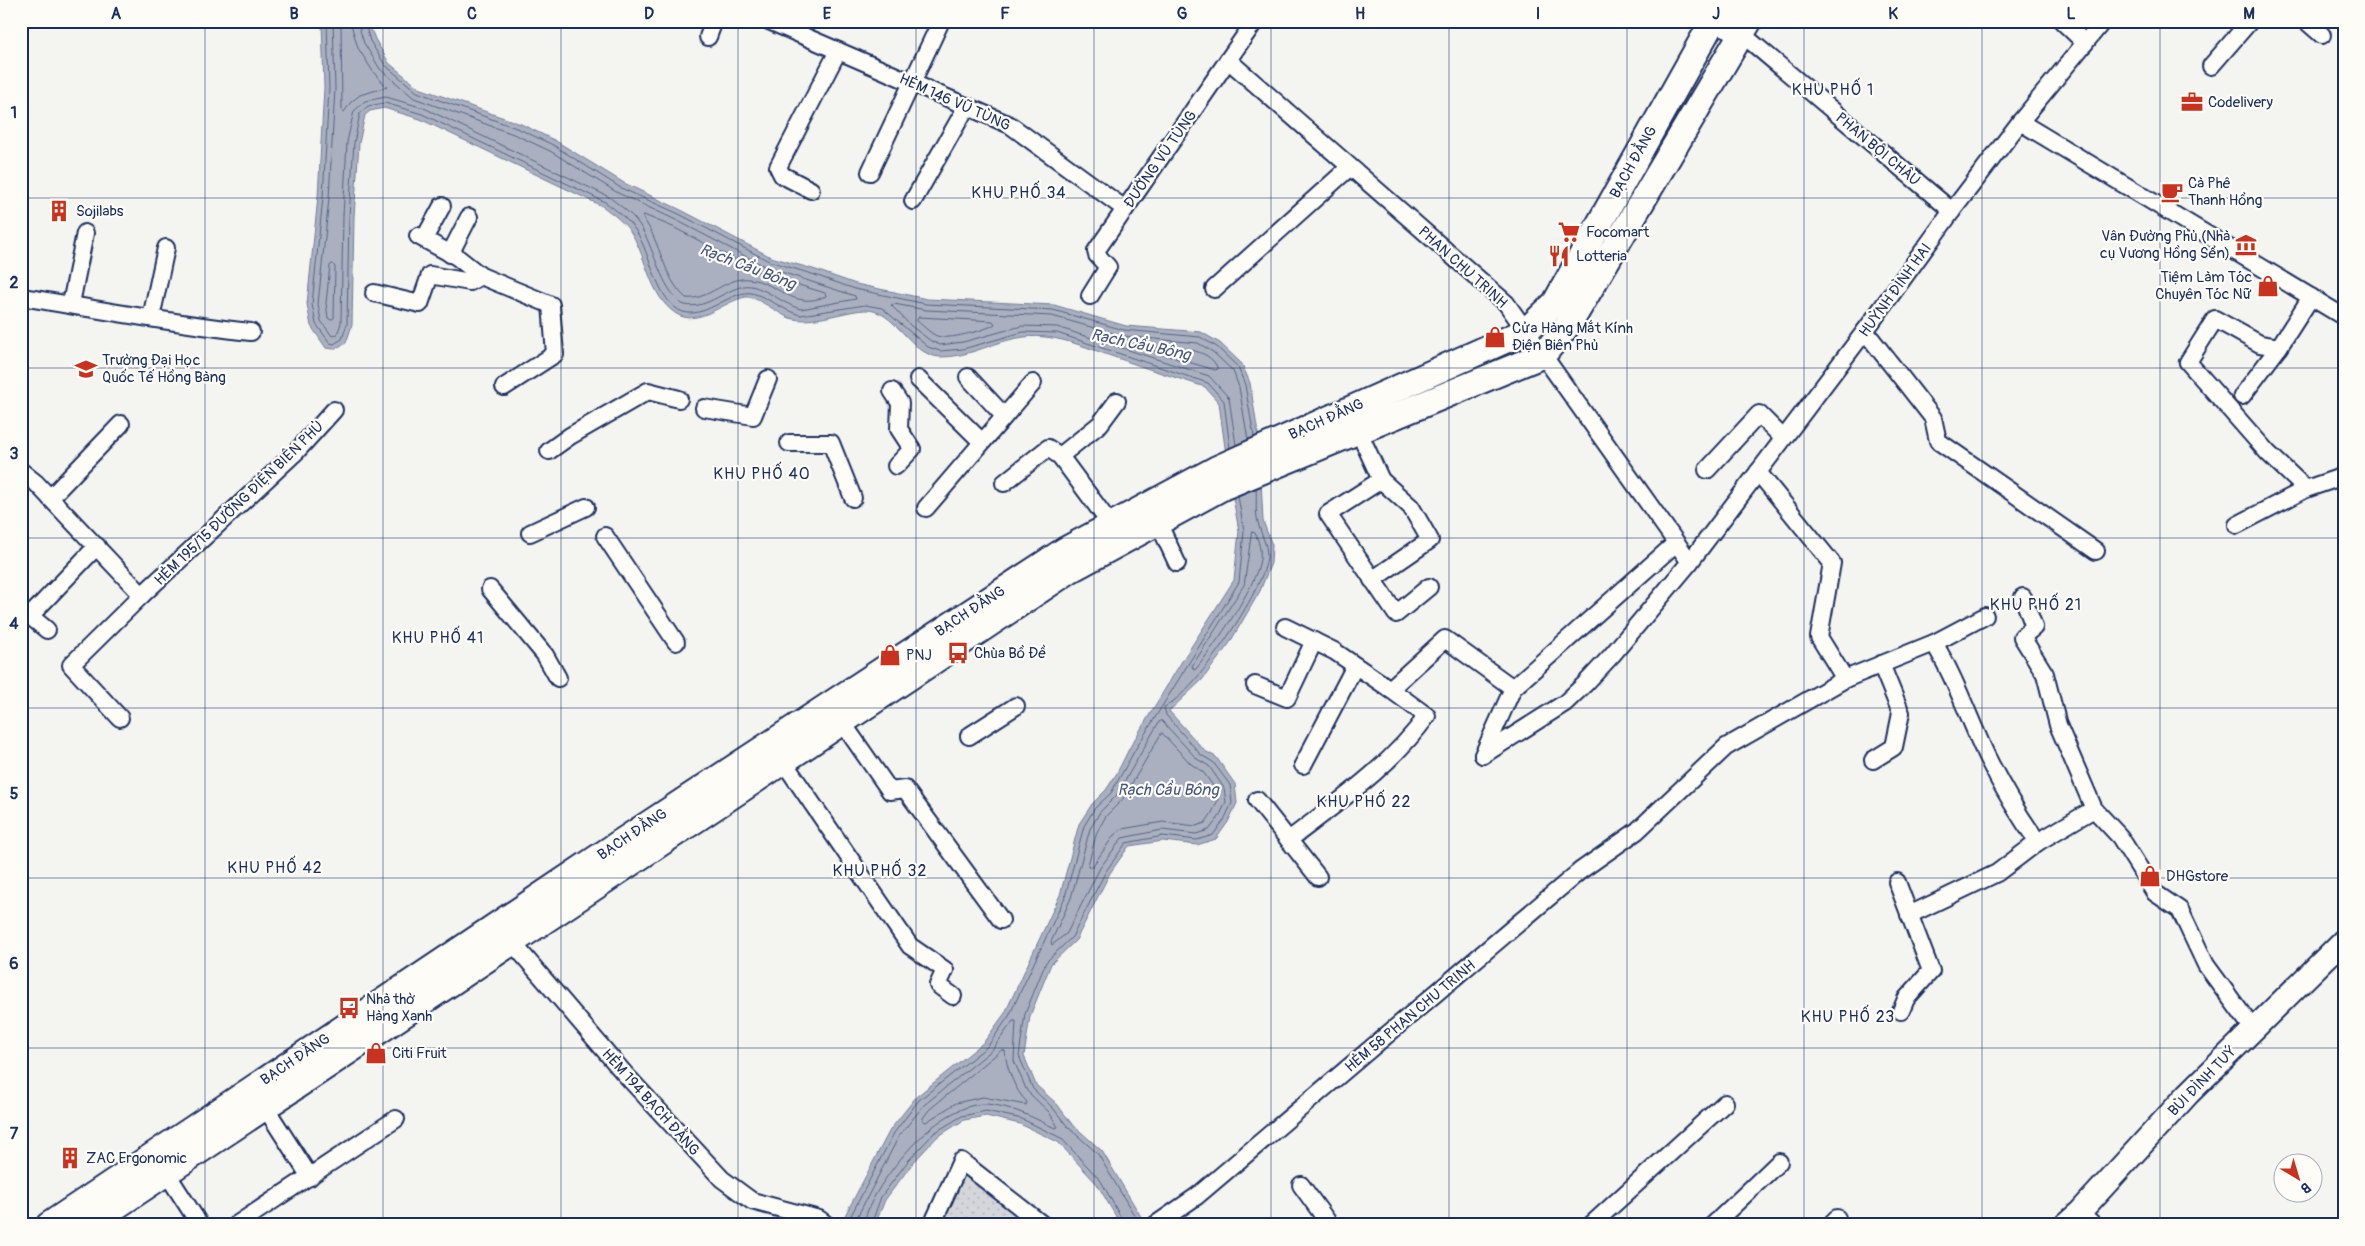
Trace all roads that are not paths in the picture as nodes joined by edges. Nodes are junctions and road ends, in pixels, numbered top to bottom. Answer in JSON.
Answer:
{"nodes":[{"id":1,"x":714,"y":21,"type":"edge"},
{"id":2,"x":769,"y":21,"type":"edge"},
{"id":3,"x":942,"y":21,"type":"edge"},
{"id":4,"x":1255,"y":21,"type":"edge"},
{"id":5,"x":2062,"y":21,"type":"edge"},
{"id":6,"x":2103,"y":21,"type":"edge"},
{"id":7,"x":2250,"y":21,"type":"edge"},
{"id":8,"x":2306,"y":21,"type":"edge"},
{"id":9,"x":1710,"y":22,"type":"edge"},
{"id":10,"x":1746,"y":27,"type":"edge"},
{"id":11,"x":801,"y":28,"type":"edge"},
{"id":12,"x":2322,"y":35,"type":"dead end"},
{"id":13,"x":708,"y":37,"type":"dead end"},
{"id":14,"x":2085,"y":43,"type":"junction"},
{"id":15,"x":838,"y":51,"type":"junction"},
{"id":16,"x":1228,"y":60,"type":"junction"},
{"id":17,"x":2211,"y":66,"type":"dead end"},
{"id":18,"x":912,"y":83,"type":"junction"},
{"id":19,"x":967,"y":106,"type":"junction"},
{"id":20,"x":2020,"y":122,"type":"junction"},
{"id":21,"x":1350,"y":166,"type":"junction"},
{"id":22,"x":870,"y":172,"type":"dead end"},
{"id":23,"x":811,"y":190,"type":"dead end"},
{"id":24,"x":913,"y":201,"type":"dead end"},
{"id":25,"x":442,"y":206,"type":"dead end"},
{"id":26,"x":1125,"y":209,"type":"junction"},
{"id":27,"x":1952,"y":211,"type":"junction"},
{"id":28,"x":469,"y":217,"type":"dead end"},
{"id":29,"x":85,"y":232,"type":"dead end"},
{"id":30,"x":166,"y":248,"type":"dead end"},
{"id":31,"x":450,"y":254,"type":"junction"},
{"id":32,"x":481,"y":276,"type":"junction"},
{"id":33,"x":1214,"y":289,"type":"dead end"},
{"id":34,"x":374,"y":293,"type":"dead end"},
{"id":35,"x":1090,"y":296,"type":"dead end"},
{"id":36,"x":21,"y":297,"type":"edge"},
{"id":37,"x":2310,"y":297,"type":"junction"},
{"id":38,"x":71,"y":304,"type":"junction"},
{"id":39,"x":2344,"y":317,"type":"edge"},
{"id":40,"x":150,"y":318,"type":"junction"},
{"id":41,"x":1526,"y":331,"type":"junction"},
{"id":42,"x":1865,"y":331,"type":"junction"},
{"id":43,"x":251,"y":332,"type":"dead end"},
{"id":44,"x":2279,"y":347,"type":"junction"},
{"id":45,"x":1543,"y":355,"type":"junction"},
{"id":46,"x":968,"y":377,"type":"dead end"},
{"id":47,"x":768,"y":379,"type":"dead end"},
{"id":48,"x":918,"y":379,"type":"dead end"},
{"id":49,"x":1033,"y":383,"type":"dead end"},
{"id":50,"x":504,"y":387,"type":"dead end"},
{"id":51,"x":892,"y":391,"type":"dead end"},
{"id":52,"x":2242,"y":396,"type":"dead end"},
{"id":53,"x":679,"y":399,"type":"dead end"},
{"id":54,"x":1116,"y":401,"type":"dead end"},
{"id":55,"x":704,"y":408,"type":"dead end"},
{"id":56,"x":334,"y":410,"type":"dead end"},
{"id":57,"x":1004,"y":416,"type":"junction"},
{"id":58,"x":121,"y":424,"type":"dead end"},
{"id":59,"x":1358,"y":430,"type":"junction"},
{"id":60,"x":1783,"y":438,"type":"junction"},
{"id":61,"x":982,"y":442,"type":"junction"},
{"id":62,"x":789,"y":443,"type":"dead end"},
{"id":63,"x":549,"y":451,"type":"dead end"},
{"id":64,"x":1275,"y":454,"type":"junction"},
{"id":65,"x":1060,"y":456,"type":"junction"},
{"id":66,"x":896,"y":466,"type":"dead end"},
{"id":67,"x":1707,"y":470,"type":"dead end"},
{"id":68,"x":1758,"y":472,"type":"junction"},
{"id":69,"x":23,"y":476,"type":"edge"},
{"id":70,"x":2344,"y":476,"type":"edge"},
{"id":71,"x":1219,"y":478,"type":"junction"},
{"id":72,"x":1381,"y":480,"type":"junction"},
{"id":73,"x":1004,"y":483,"type":"dead end"},
{"id":74,"x":2306,"y":489,"type":"junction"},
{"id":75,"x":50,"y":498,"type":"junction"},
{"id":76,"x":853,"y":498,"type":"dead end"},
{"id":77,"x":586,"y":507,"type":"dead end"},
{"id":78,"x":926,"y":508,"type":"dead end"},
{"id":79,"x":1158,"y":522,"type":"junction"},
{"id":80,"x":2237,"y":524,"type":"dead end"},
{"id":81,"x":1112,"y":525,"type":"junction"},
{"id":82,"x":530,"y":533,"type":"dead end"},
{"id":83,"x":605,"y":536,"type":"dead end"},
{"id":84,"x":1676,"y":543,"type":"junction"},
{"id":85,"x":97,"y":546,"type":"junction"},
{"id":86,"x":2096,"y":551,"type":"dead end"},
{"id":87,"x":1177,"y":562,"type":"dead end"},
{"id":88,"x":1690,"y":562,"type":"junction"},
{"id":89,"x":1372,"y":580,"type":"junction"},
{"id":90,"x":1429,"y":587,"type":"dead end"},
{"id":91,"x":490,"y":589,"type":"dead end"},
{"id":92,"x":142,"y":594,"type":"junction"},
{"id":93,"x":2023,"y":596,"type":"dead end"},
{"id":94,"x":1985,"y":616,"type":"dead end"},
{"id":95,"x":1285,"y":627,"type":"dead end"},
{"id":96,"x":47,"y":630,"type":"dead end"},
{"id":97,"x":1314,"y":641,"type":"junction"},
{"id":98,"x":676,"y":642,"type":"dead end"},
{"id":99,"x":1934,"y":643,"type":"junction"},
{"id":100,"x":1881,"y":664,"type":"junction"},
{"id":101,"x":1355,"y":666,"type":"junction"},
{"id":102,"x":558,"y":678,"type":"dead end"},
{"id":103,"x":1845,"y":679,"type":"junction"},
{"id":104,"x":1255,"y":685,"type":"dead end"},
{"id":105,"x":1513,"y":688,"type":"junction"},
{"id":106,"x":1390,"y":689,"type":"junction"},
{"id":107,"x":1016,"y":706,"type":"dead end"},
{"id":108,"x":120,"y":718,"type":"dead end"},
{"id":109,"x":842,"y":722,"type":"junction"},
{"id":110,"x":969,"y":736,"type":"dead end"},
{"id":111,"x":777,"y":752,"type":"junction"},
{"id":112,"x":1873,"y":760,"type":"dead end"},
{"id":113,"x":1303,"y":765,"type":"dead end"},
{"id":114,"x":1258,"y":800,"type":"dead end"},
{"id":115,"x":2094,"y":809,"type":"junction"},
{"id":116,"x":1289,"y":840,"type":"junction"},
{"id":117,"x":2038,"y":842,"type":"junction"},
{"id":118,"x":1318,"y":877,"type":"dead end"},
{"id":119,"x":1897,"y":882,"type":"dead end"},
{"id":120,"x":1909,"y":915,"type":"junction"},
{"id":121,"x":1001,"y":920,"type":"dead end"},
{"id":122,"x":505,"y":932,"type":"junction"},
{"id":123,"x":2344,"y":940,"type":"edge"},
{"id":124,"x":953,"y":996,"type":"dead end"},
{"id":125,"x":1901,"y":1011,"type":"dead end"},
{"id":126,"x":2253,"y":1029,"type":"junction"},
{"id":127,"x":1725,"y":1103,"type":"dead end"},
{"id":128,"x":265,"y":1107,"type":"junction"},
{"id":129,"x":396,"y":1119,"type":"dead end"},
{"id":130,"x":1779,"y":1162,"type":"dead end"},
{"id":131,"x":160,"y":1163,"type":"junction"},
{"id":132,"x":310,"y":1176,"type":"junction"},
{"id":133,"x":1302,"y":1185,"type":"dead end"},
{"id":134,"x":2080,"y":1220,"type":"edge"},
{"id":135,"x":823,"y":1222,"type":"edge"},
{"id":136,"x":49,"y":1225,"type":"edge"},
{"id":137,"x":88,"y":1225,"type":"edge"},
{"id":138,"x":200,"y":1225,"type":"edge"},
{"id":139,"x":236,"y":1225,"type":"edge"},
{"id":140,"x":932,"y":1225,"type":"edge"},
{"id":141,"x":1043,"y":1225,"type":"edge"},
{"id":142,"x":1155,"y":1225,"type":"edge"},
{"id":143,"x":1330,"y":1225,"type":"edge"},
{"id":144,"x":1592,"y":1225,"type":"edge"},
{"id":145,"x":1713,"y":1225,"type":"edge"}],
"edges":[{"from":1,"to":13,"type":"street"},
{"from":2,"to":11,"type":"street","name":"HẺM 146 VŨ TÙNG"},
{"from":3,"to":18,"type":"street"},
{"from":4,"to":16,"type":"street","name":"ĐƯỜNG VŨ TÙNG"},
{"from":5,"to":14,"type":"street"},
{"from":6,"to":14,"type":"street","name":"HUỲNH ĐÌNH HAI"},
{"from":7,"to":17,"type":"street"},
{"from":8,"to":12,"type":"street"},
{"from":9,"to":10,"type":"street","name":"PHAN BỘI CHÂU"},
{"from":9,"to":41,"type":"main road","name":"BẠCH ĐẰNG"},
{"from":10,"to":27,"type":"street","name":"PHAN BỘI CHÂU"},
{"from":10,"to":45,"type":"main road","name":"BẠCH ĐẰNG"},
{"from":11,"to":15,"type":"street","name":"HẺM 146 VŨ TÙNG"},
{"from":14,"to":20,"type":"street","name":"HUỲNH ĐÌNH HAI"},
{"from":15,"to":18,"type":"street","name":"HẺM 146 VŨ TÙNG"},
{"from":15,"to":23,"type":"street"},
{"from":16,"to":21,"type":"street","name":"PHAN CHU TRINH"},
{"from":16,"to":26,"type":"street","name":"ĐƯỜNG VŨ TÙNG"},
{"from":18,"to":19,"type":"street","name":"HẺM 146 VŨ TÙNG"},
{"from":18,"to":22,"type":"street"},
{"from":19,"to":24,"type":"street"},
{"from":19,"to":26,"type":"street","name":"HẺM 146 VŨ TÙNG"},
{"from":20,"to":27,"type":"street","name":"HUỲNH ĐÌNH HAI"},
{"from":20,"to":37,"type":"street"},
{"from":21,"to":33,"type":"street"},
{"from":21,"to":41,"type":"street","name":"PHAN CHU TRINH"},
{"from":25,"to":31,"type":"street"},
{"from":26,"to":35,"type":"street","name":"ĐƯỜNG VŨ TÙNG"},
{"from":27,"to":42,"type":"street","name":"HUỲNH ĐÌNH HAI"},
{"from":28,"to":31,"type":"street"},
{"from":29,"to":38,"type":"street"},
{"from":30,"to":40,"type":"street"},
{"from":31,"to":32,"type":"street"},
{"from":32,"to":34,"type":"street"},
{"from":32,"to":50,"type":"street"},
{"from":36,"to":38,"type":"street"},
{"from":37,"to":39,"type":"street"},
{"from":37,"to":44,"type":"street"},
{"from":38,"to":40,"type":"street"},
{"from":40,"to":43,"type":"street"},
{"from":41,"to":45,"type":"street","name":"PHAN CHU TRINH"},
{"from":41,"to":64,"type":"main road","name":"BẠCH ĐẰNG"},
{"from":42,"to":60,"type":"street","name":"HUỲNH ĐÌNH HAI"},
{"from":42,"to":86,"type":"street"},
{"from":44,"to":52,"type":"street"},
{"from":44,"to":74,"type":"street"},
{"from":45,"to":59,"type":"main road","name":"BẠCH ĐẰNG"},
{"from":45,"to":84,"type":"street","name":"PHAN CHU TRINH"},
{"from":46,"to":57,"type":"street"},
{"from":47,"to":55,"type":"street"},
{"from":48,"to":61,"type":"street"},
{"from":49,"to":57,"type":"street"},
{"from":51,"to":66,"type":"street"},
{"from":53,"to":63,"type":"street"},
{"from":54,"to":65,"type":"street"},
{"from":56,"to":92,"type":"street","name":"HẺM 195/15 ĐƯỜNG ĐIỆN BIÊN PHỦ"},
{"from":57,"to":61,"type":"street"},
{"from":58,"to":75,"type":"street"},
{"from":59,"to":64,"type":"main road","name":"BẠCH ĐẰNG"},
{"from":59,"to":72,"type":"street"},
{"from":60,"to":67,"type":"street"},
{"from":60,"to":68,"type":"street","name":"HUỲNH ĐÌNH HAI"},
{"from":61,"to":78,"type":"street"},
{"from":62,"to":76,"type":"street"},
{"from":64,"to":71,"type":"main road","name":"BẠCH ĐẰNG"},
{"from":65,"to":73,"type":"street"},
{"from":65,"to":81,"type":"street"},
{"from":68,"to":88,"type":"street","name":"HUỲNH ĐÌNH HAI"},
{"from":68,"to":103,"type":"street"},
{"from":69,"to":75,"type":"street"},
{"from":70,"to":74,"type":"street"},
{"from":71,"to":79,"type":"main road","name":"BẠCH ĐẰNG"},
{"from":71,"to":81,"type":"main road","name":"BẠCH ĐẰNG"},
{"from":72,"to":89,"type":"street"},
{"from":72,"to":89,"type":"street"},
{"from":74,"to":80,"type":"street"},
{"from":75,"to":85,"type":"street"},
{"from":77,"to":82,"type":"street"},
{"from":79,"to":87,"type":"street"},
{"from":79,"to":109,"type":"main road","name":"BẠCH ĐẰNG"},
{"from":81,"to":111,"type":"main road","name":"BẠCH ĐẰNG"},
{"from":83,"to":98,"type":"street"},
{"from":84,"to":88,"type":"street","name":"PHAN CHU TRINH"},
{"from":84,"to":105,"type":"street"},
{"from":85,"to":92,"type":"street"},
{"from":85,"to":96,"type":"street"},
{"from":88,"to":105,"type":"street","name":"HUỲNH ĐÌNH HAI"},
{"from":89,"to":90,"type":"street"},
{"from":91,"to":102,"type":"street"},
{"from":92,"to":108,"type":"street","name":"HẺM 195/15 ĐƯỜNG ĐIỆN BIÊN PHỦ"},
{"from":93,"to":115,"type":"street"},
{"from":94,"to":99,"type":"street","name":"HẺM 58 PHAN CHU TRINH"},
{"from":95,"to":97,"type":"street"},
{"from":97,"to":101,"type":"street"},
{"from":97,"to":104,"type":"street"},
{"from":99,"to":100,"type":"street","name":"HẺM 58 PHAN CHU TRINH"},
{"from":99,"to":117,"type":"street"},
{"from":100,"to":103,"type":"street","name":"HẺM 58 PHAN CHU TRINH"},
{"from":100,"to":112,"type":"street"},
{"from":101,"to":106,"type":"street"},
{"from":101,"to":113,"type":"street"},
{"from":103,"to":142,"type":"street","name":"HẺM 58 PHAN CHU TRINH"},
{"from":105,"to":106,"type":"street"},
{"from":106,"to":116,"type":"street"},
{"from":107,"to":110,"type":"street"},
{"from":109,"to":111,"type":"main road","name":"BẠCH ĐẰNG"},
{"from":109,"to":121,"type":"street"},
{"from":111,"to":122,"type":"main road","name":"BẠCH ĐẰNG"},
{"from":111,"to":124,"type":"street"},
{"from":114,"to":116,"type":"street"},
{"from":115,"to":117,"type":"street"},
{"from":115,"to":126,"type":"street"},
{"from":116,"to":118,"type":"street"},
{"from":117,"to":120,"type":"street"},
{"from":119,"to":120,"type":"street"},
{"from":120,"to":125,"type":"street"},
{"from":122,"to":128,"type":"main road","name":"BẠCH ĐẰNG"},
{"from":122,"to":131,"type":"main road","name":"BẠCH ĐẰNG"},
{"from":122,"to":135,"type":"street","name":"HẺM 194 BẠCH ĐẰNG"},
{"from":123,"to":126,"type":"street","name":"BÙI ĐÌNH TUÝ"},
{"from":126,"to":134,"type":"street","name":"BÙI ĐÌNH TUÝ"},
{"from":127,"to":144,"type":"street"},
{"from":128,"to":131,"type":"main road","name":"BẠCH ĐẰNG"},
{"from":128,"to":132,"type":"street"},
{"from":129,"to":132,"type":"street"},
{"from":130,"to":145,"type":"street"},
{"from":131,"to":136,"type":"main road","name":"BẠCH ĐẰNG"},
{"from":131,"to":137,"type":"main road","name":"BẠCH ĐẰNG"},
{"from":131,"to":138,"type":"street"},
{"from":132,"to":139,"type":"street"},
{"from":133,"to":143,"type":"street"},
{"from":140,"to":141,"type":"street"}]}
